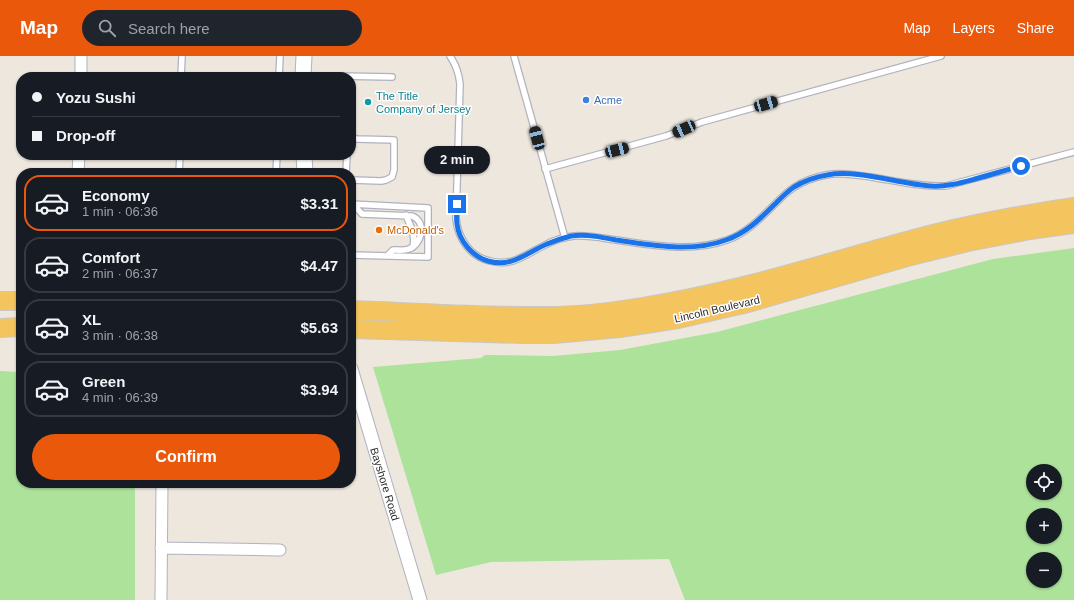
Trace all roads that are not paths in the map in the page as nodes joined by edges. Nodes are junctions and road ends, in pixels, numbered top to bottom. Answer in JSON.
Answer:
{"nodes":[{"id":1,"x":81,"y":56,"type":"edge"},
{"id":2,"x":182,"y":56,"type":"edge"},
{"id":3,"x":280,"y":56,"type":"edge"},
{"id":4,"x":304,"y":56,"type":"edge"},
{"id":5,"x":450,"y":56,"type":"edge"},
{"id":6,"x":514,"y":56,"type":"edge"},
{"id":7,"x":941,"y":56,"type":"edge"},
{"id":8,"x":81,"y":72,"type":"edge"},
{"id":9,"x":181,"y":72,"type":"edge"},
{"id":10,"x":279,"y":72,"type":"edge"},
{"id":11,"x":303,"y":72,"type":"edge"},
{"id":12,"x":356,"y":76,"type":"edge"},
{"id":13,"x":392,"y":77,"type":"dead end"},
{"id":14,"x":356,"y":139,"type":"edge"},
{"id":15,"x":1074,"y":152,"type":"edge"},
{"id":16,"x":545,"y":169,"type":"junction"},
{"id":17,"x":356,"y":180,"type":"edge"},
{"id":18,"x":356,"y":204,"type":"edge"},
{"id":19,"x":1074,"y":207,"type":"edge"},
{"id":20,"x":356,"y":208,"type":"edge"},
{"id":21,"x":406,"y":215,"type":"junction"},
{"id":22,"x":1074,"y":224,"type":"edge"},
{"id":23,"x":565,"y":238,"type":"junction"},
{"id":24,"x":413,"y":247,"type":"junction"},
{"id":25,"x":356,"y":255,"type":"edge"},
{"id":26,"x":387,"y":256,"type":"junction"},
{"id":27,"x":0,"y":301,"type":"edge"},
{"id":28,"x":16,"y":301,"type":"edge"},
{"id":29,"x":356,"y":310,"type":"edge"},
{"id":30,"x":16,"y":327,"type":"edge"},
{"id":31,"x":0,"y":328,"type":"edge"},
{"id":32,"x":356,"y":329,"type":"edge"},
{"id":33,"x":356,"y":403,"type":"edge"},
{"id":34,"x":162,"y":488,"type":"edge"},
{"id":35,"x":161,"y":548,"type":"junction"},
{"id":36,"x":280,"y":550,"type":"dead end"},
{"id":37,"x":161,"y":600,"type":"edge"},
{"id":38,"x":420,"y":600,"type":"edge"}],
"edges":[{"from":1,"to":8,"type":"street"},
{"from":2,"to":9,"type":"lane"},
{"from":3,"to":10,"type":"lane"},
{"from":4,"to":11,"type":"main road"},
{"from":5,"to":23,"type":"lane"},
{"from":6,"to":16,"type":"lane"},
{"from":7,"to":16,"type":"lane"},
{"from":12,"to":13,"type":"lane"},
{"from":14,"to":17,"type":"lane"},
{"from":15,"to":23,"type":"lane"},
{"from":16,"to":23,"type":"lane"},
{"from":18,"to":26,"type":"lane"},
{"from":19,"to":29,"type":"highway","name":"Lincoln Boulevard"},
{"from":20,"to":21,"type":"lane"},
{"from":21,"to":24,"type":"lane"},
{"from":21,"to":24,"type":"lane"},
{"from":22,"to":32,"type":"highway","name":"Lincoln Boulevard"},
{"from":24,"to":26,"type":"lane"},
{"from":25,"to":26,"type":"lane"},
{"from":27,"to":28,"type":"highway"},
{"from":30,"to":31,"type":"highway"},
{"from":33,"to":38,"type":"street","name":"Bayshore Road"},
{"from":34,"to":35,"type":"street"},
{"from":35,"to":36,"type":"street"},
{"from":35,"to":37,"type":"street"}]}
